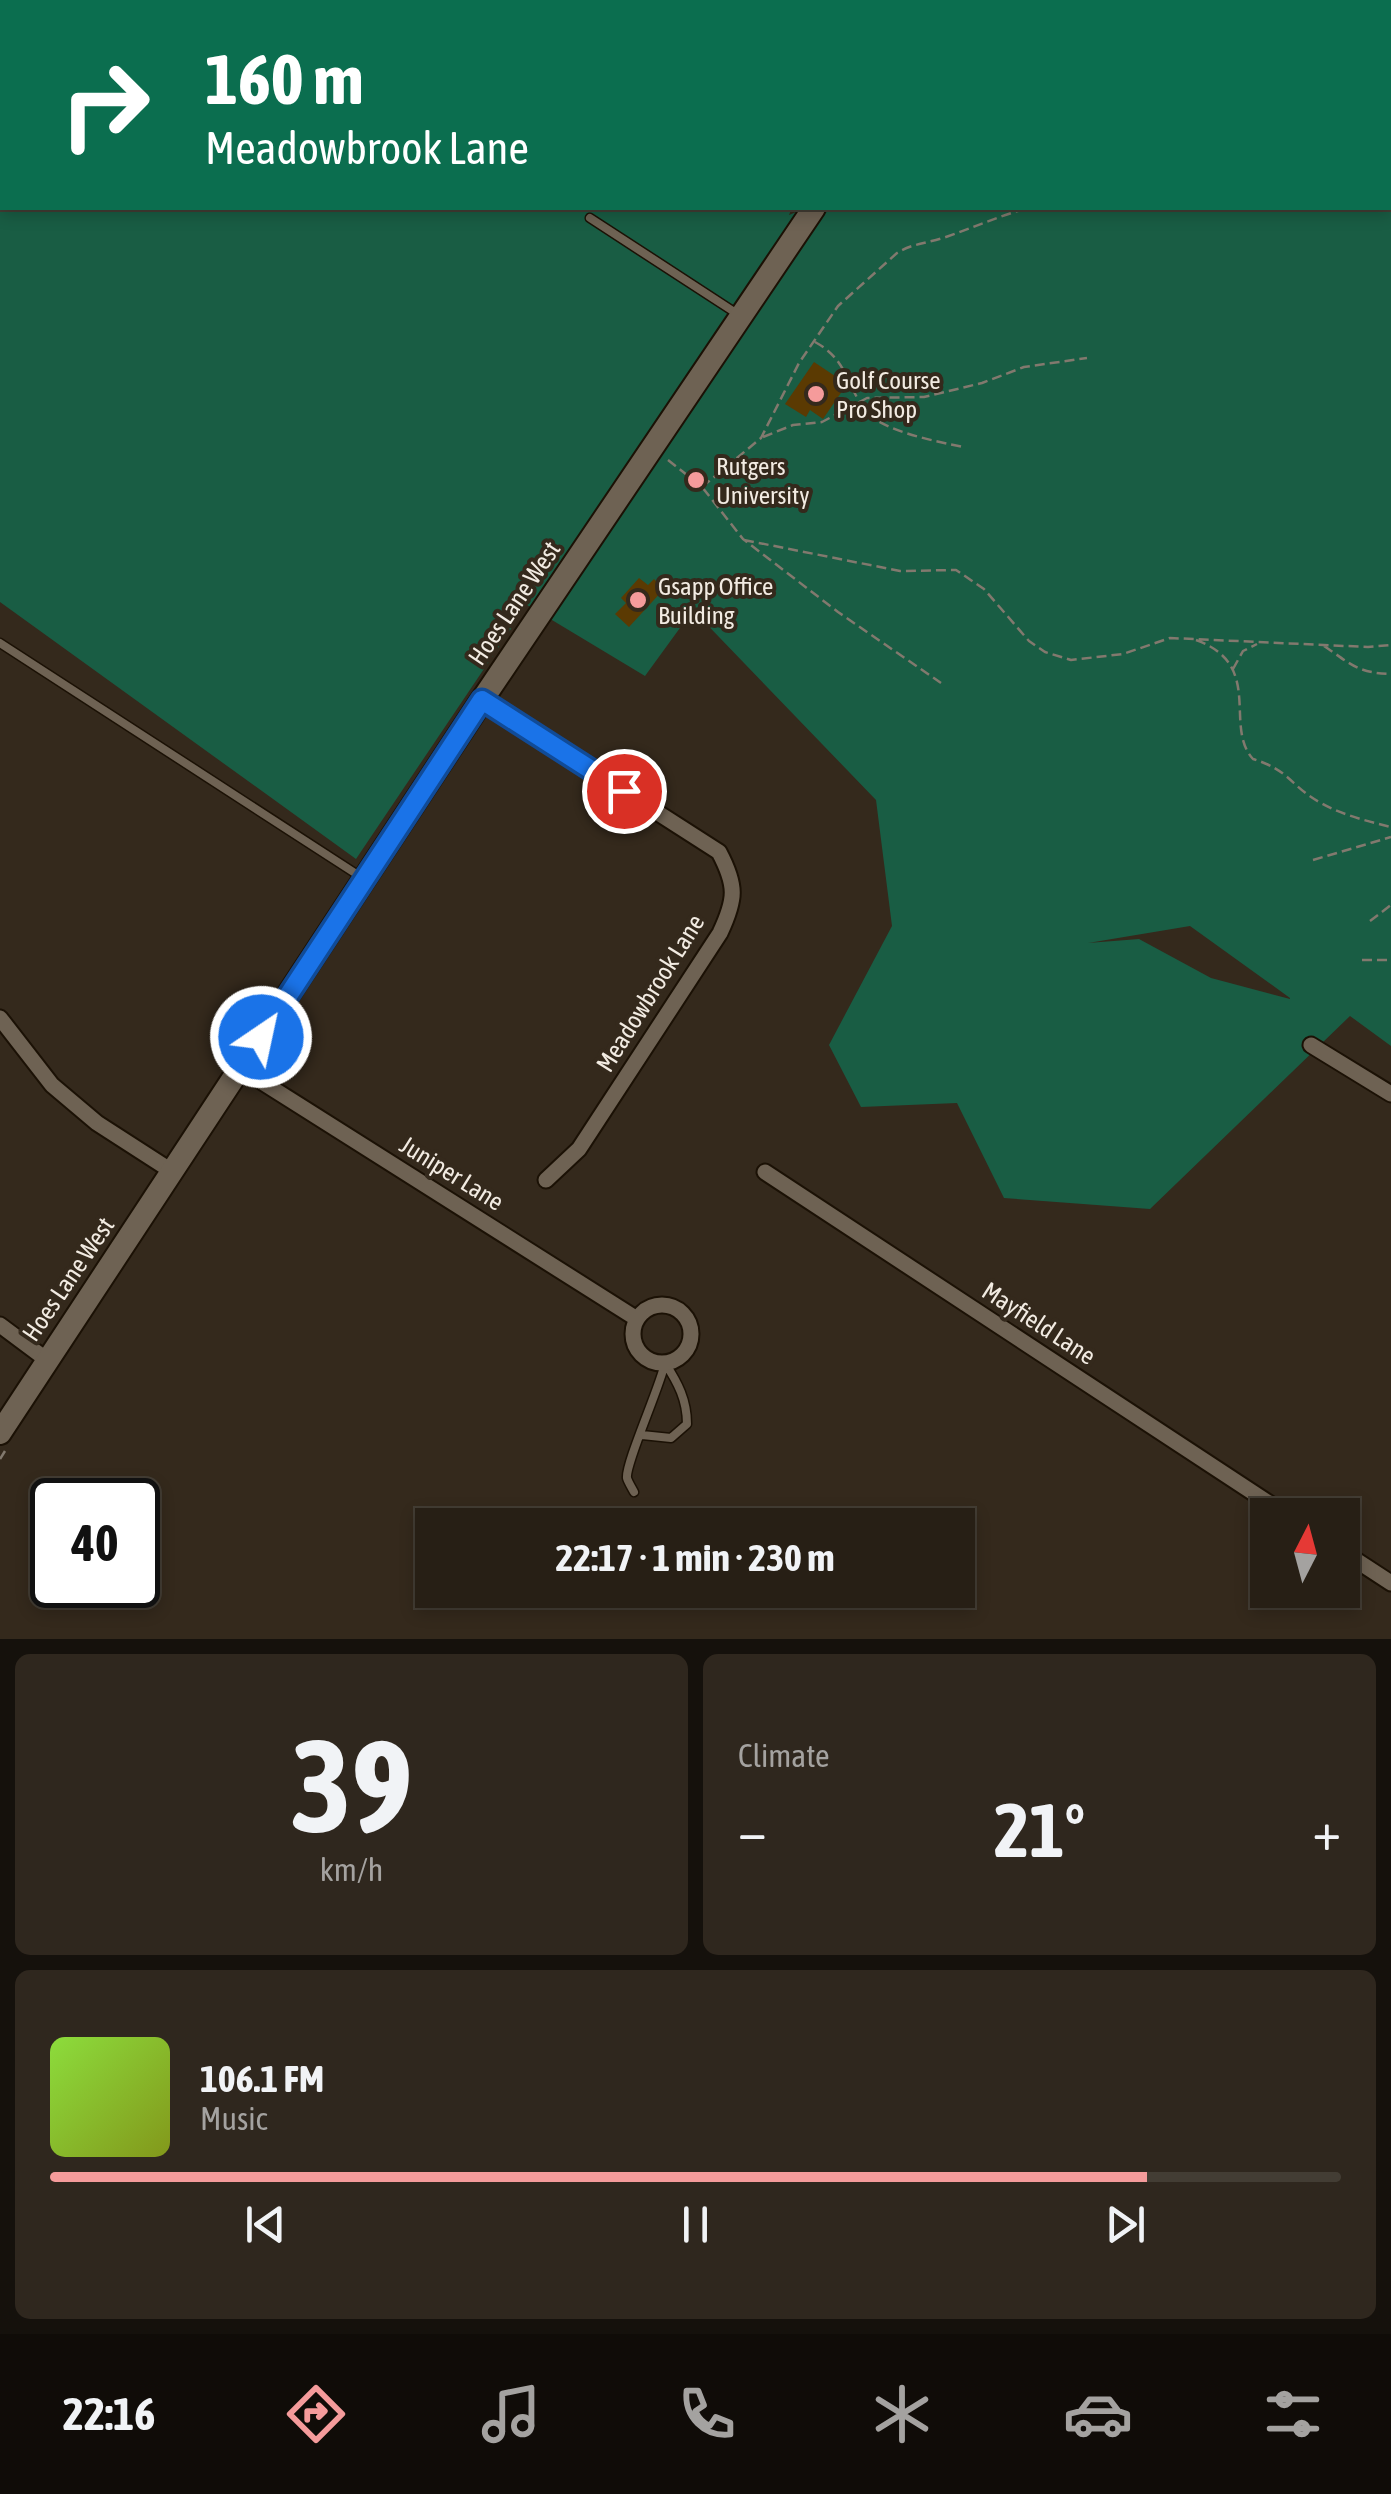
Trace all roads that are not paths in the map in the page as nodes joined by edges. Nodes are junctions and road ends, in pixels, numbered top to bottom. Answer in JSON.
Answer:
{"nodes":[{"id":1,"x":813,"y":210,"type":"edge"},
{"id":2,"x":590,"y":218,"type":"dead end"},
{"id":3,"x":739,"y":316,"type":"junction"},
{"id":4,"x":0,"y":643,"type":"edge"},
{"id":5,"x":482,"y":700,"type":"junction"},
{"id":6,"x":364,"y":879,"type":"junction"},
{"id":7,"x":0,"y":1018,"type":"edge"},
{"id":8,"x":1312,"y":1045,"type":"dead end"},
{"id":9,"x":240,"y":1068,"type":"junction"},
{"id":10,"x":1391,"y":1094,"type":"edge"},
{"id":11,"x":173,"y":1172,"type":"junction"},
{"id":12,"x":765,"y":1172,"type":"dead end"},
{"id":13,"x":546,"y":1180,"type":"dead end"},
{"id":14,"x":637,"y":1319,"type":"junction"},
{"id":15,"x":0,"y":1325,"type":"edge"},
{"id":16,"x":47,"y":1360,"type":"junction"},
{"id":17,"x":665,"y":1363,"type":"junction"},
{"id":18,"x":0,"y":1433,"type":"edge"},
{"id":19,"x":642,"y":1435,"type":"junction"},
{"id":20,"x":634,"y":1492,"type":"dead end"},
{"id":21,"x":1261,"y":1498,"type":"edge"},
{"id":22,"x":1360,"y":1563,"type":"edge"},
{"id":23,"x":1391,"y":1583,"type":"edge"}],
"edges":[{"from":1,"to":3,"type":"street","name":"Hoes Lane West"},
{"from":2,"to":3,"type":"lane"},
{"from":3,"to":5,"type":"street","name":"Hoes Lane West"},
{"from":4,"to":6,"type":"lane"},
{"from":5,"to":6,"type":"street","name":"Hoes Lane West"},
{"from":5,"to":13,"type":"street","name":"Meadowbrook Lane"},
{"from":6,"to":9,"type":"street","name":"Hoes Lane West"},
{"from":7,"to":11,"type":"street"},
{"from":8,"to":10,"type":"street"},
{"from":9,"to":11,"type":"street","name":"Hoes Lane West"},
{"from":9,"to":14,"type":"street","name":"Juniper Lane"},
{"from":11,"to":16,"type":"street","name":"Hoes Lane West"},
{"from":12,"to":21,"type":"street","name":"Mayfield Lane"},
{"from":14,"to":17,"type":"street"},
{"from":14,"to":17,"type":"street"},
{"from":15,"to":16,"type":"street"},
{"from":16,"to":18,"type":"street","name":"Hoes Lane West"},
{"from":17,"to":19,"type":"lane"},
{"from":17,"to":19,"type":"lane"},
{"from":19,"to":20,"type":"lane"},
{"from":22,"to":23,"type":"street"}]}
